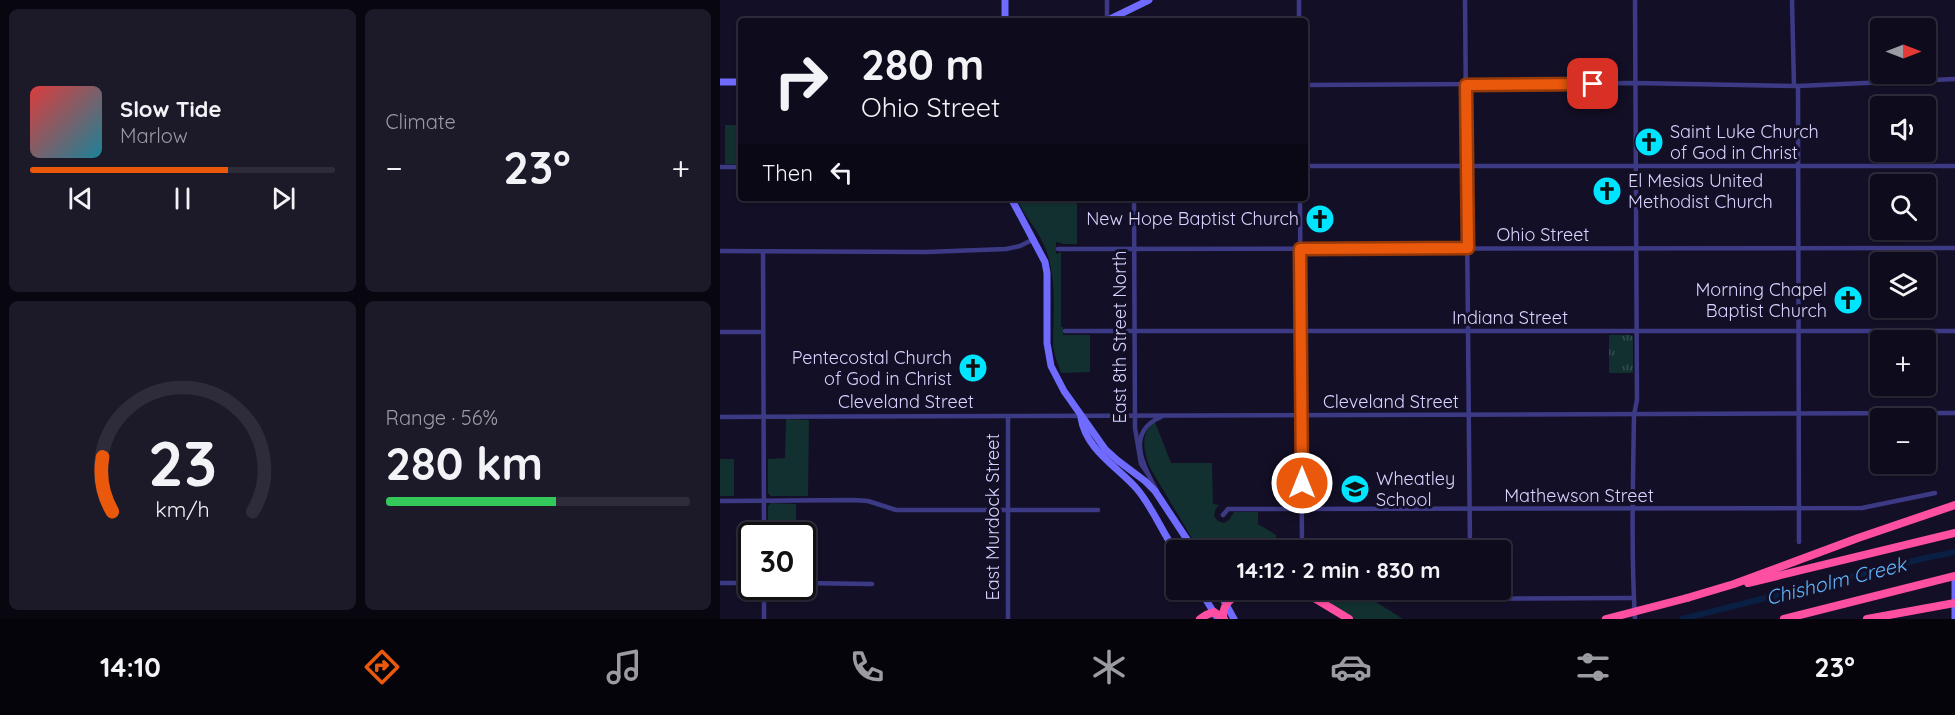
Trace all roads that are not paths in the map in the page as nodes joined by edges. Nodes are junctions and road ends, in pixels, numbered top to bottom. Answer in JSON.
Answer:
{"nodes":[{"id":1,"x":1005,"y":0,"type":"edge"},
{"id":2,"x":1107,"y":0,"type":"edge"},
{"id":3,"x":1149,"y":0,"type":"edge"},
{"id":4,"x":1299,"y":0,"type":"edge"},
{"id":5,"x":1465,"y":0,"type":"edge"},
{"id":6,"x":1635,"y":0,"type":"edge"},
{"id":7,"x":1792,"y":0,"type":"edge"},
{"id":8,"x":1005,"y":18,"type":"edge"},
{"id":9,"x":1106,"y":18,"type":"edge"},
{"id":10,"x":1112,"y":18,"type":"edge"},
{"id":11,"x":1299,"y":18,"type":"edge"},
{"id":12,"x":1955,"y":79,"type":"edge"},
{"id":13,"x":720,"y":82,"type":"edge"},
{"id":14,"x":738,"y":82,"type":"edge"},
{"id":15,"x":1635,"y":83,"type":"junction"},
{"id":16,"x":1308,"y":85,"type":"edge"},
{"id":17,"x":1466,"y":85,"type":"junction"},
{"id":18,"x":1796,"y":86,"type":"junction"},
{"id":19,"x":1636,"y":165,"type":"junction"},
{"id":20,"x":1799,"y":165,"type":"junction"},
{"id":21,"x":1308,"y":166,"type":"edge"},
{"id":22,"x":1955,"y":166,"type":"edge"},
{"id":23,"x":720,"y":167,"type":"edge"},
{"id":24,"x":738,"y":167,"type":"edge"},
{"id":25,"x":1467,"y":167,"type":"junction"},
{"id":26,"x":1012,"y":201,"type":"edge"},
{"id":27,"x":1134,"y":201,"type":"edge"},
{"id":28,"x":1300,"y":201,"type":"edge"},
{"id":29,"x":1034,"y":239,"type":"junction"},
{"id":30,"x":1468,"y":248,"type":"junction"},
{"id":31,"x":1637,"y":248,"type":"junction"},
{"id":32,"x":1799,"y":248,"type":"junction"},
{"id":33,"x":1955,"y":248,"type":"edge"},
{"id":34,"x":1058,"y":249,"type":"dead end"},
{"id":35,"x":1134,"y":249,"type":"junction"},
{"id":36,"x":1300,"y":249,"type":"junction"},
{"id":37,"x":720,"y":251,"type":"edge"},
{"id":38,"x":763,"y":252,"type":"junction"},
{"id":39,"x":1134,"y":330,"type":"junction"},
{"id":40,"x":1301,"y":331,"type":"junction"},
{"id":41,"x":1469,"y":331,"type":"junction"},
{"id":42,"x":1955,"y":331,"type":"edge"},
{"id":43,"x":720,"y":332,"type":"edge"},
{"id":44,"x":762,"y":332,"type":"junction"},
{"id":45,"x":1065,"y":332,"type":"dead end"},
{"id":46,"x":1637,"y":332,"type":"junction"},
{"id":47,"x":1799,"y":332,"type":"junction"},
{"id":48,"x":1955,"y":413,"type":"edge"},
{"id":49,"x":1799,"y":414,"type":"junction"},
{"id":50,"x":1135,"y":415,"type":"junction"},
{"id":51,"x":1634,"y":415,"type":"junction"},
{"id":52,"x":764,"y":416,"type":"junction"},
{"id":53,"x":1008,"y":416,"type":"junction"},
{"id":54,"x":1080,"y":416,"type":"junction"},
{"id":55,"x":1164,"y":416,"type":"junction"},
{"id":56,"x":1301,"y":416,"type":"junction"},
{"id":57,"x":1469,"y":416,"type":"junction"},
{"id":58,"x":720,"y":417,"type":"edge"},
{"id":59,"x":1148,"y":474,"type":"junction"},
{"id":60,"x":1935,"y":493,"type":"dead end"},
{"id":61,"x":720,"y":501,"type":"edge"},
{"id":62,"x":764,"y":501,"type":"junction"},
{"id":63,"x":1955,"y":505,"type":"edge"},
{"id":64,"x":1166,"y":506,"type":"junction"},
{"id":65,"x":1799,"y":508,"type":"junction"},
{"id":66,"x":1632,"y":509,"type":"junction"},
{"id":67,"x":1007,"y":510,"type":"junction"},
{"id":68,"x":1098,"y":510,"type":"dead end"},
{"id":69,"x":1302,"y":510,"type":"junction"},
{"id":70,"x":1470,"y":510,"type":"junction"},
{"id":71,"x":1223,"y":515,"type":"dead end"},
{"id":72,"x":764,"y":522,"type":"edge"},
{"id":73,"x":1955,"y":532,"type":"edge"},
{"id":74,"x":1168,"y":540,"type":"edge"},
{"id":75,"x":1188,"y":540,"type":"edge"},
{"id":76,"x":1302,"y":540,"type":"edge"},
{"id":77,"x":1470,"y":540,"type":"edge"},
{"id":78,"x":1799,"y":542,"type":"dead end"},
{"id":79,"x":1955,"y":577,"type":"edge"},
{"id":80,"x":720,"y":583,"type":"edge"},
{"id":81,"x":738,"y":583,"type":"edge"},
{"id":82,"x":816,"y":583,"type":"edge"},
{"id":83,"x":872,"y":584,"type":"dead end"},
{"id":84,"x":1511,"y":598,"type":"edge"},
{"id":85,"x":1633,"y":598,"type":"junction"},
{"id":86,"x":1687,"y":598,"type":"junction"},
{"id":87,"x":764,"y":600,"type":"edge"},
{"id":88,"x":1207,"y":600,"type":"edge"},
{"id":89,"x":1228,"y":600,"type":"edge"},
{"id":90,"x":1318,"y":600,"type":"edge"},
{"id":91,"x":1226,"y":602,"type":"junction"},
{"id":92,"x":1955,"y":603,"type":"edge"},
{"id":93,"x":1220,"y":617,"type":"edge"},
{"id":94,"x":1635,"y":618,"type":"edge"},
{"id":95,"x":1955,"y":618,"type":"edge"},
{"id":96,"x":764,"y":619,"type":"edge"},
{"id":97,"x":1008,"y":619,"type":"edge"},
{"id":98,"x":1200,"y":619,"type":"edge"},
{"id":99,"x":1234,"y":619,"type":"edge"},
{"id":100,"x":1349,"y":619,"type":"edge"},
{"id":101,"x":1606,"y":619,"type":"edge"},
{"id":102,"x":1784,"y":619,"type":"edge"},
{"id":103,"x":1867,"y":619,"type":"edge"}],
"edges":[{"from":1,"to":8,"type":"street"},
{"from":2,"to":9,"type":"street"},
{"from":3,"to":10,"type":"street"},
{"from":4,"to":11,"type":"street"},
{"from":5,"to":17,"type":"street"},
{"from":6,"to":15,"type":"street"},
{"from":7,"to":18,"type":"street"},
{"from":12,"to":18,"type":"street"},
{"from":13,"to":14,"type":"street"},
{"from":15,"to":17,"type":"street"},
{"from":15,"to":18,"type":"street"},
{"from":15,"to":19,"type":"street"},
{"from":16,"to":17,"type":"street"},
{"from":17,"to":25,"type":"street"},
{"from":18,"to":20,"type":"street"},
{"from":19,"to":20,"type":"street"},
{"from":19,"to":25,"type":"street"},
{"from":19,"to":31,"type":"street"},
{"from":20,"to":22,"type":"street"},
{"from":20,"to":32,"type":"street"},
{"from":21,"to":25,"type":"street"},
{"from":23,"to":24,"type":"street"},
{"from":25,"to":30,"type":"street"},
{"from":26,"to":29,"type":"street"},
{"from":27,"to":35,"type":"street","name":"East 8th Street North"},
{"from":28,"to":36,"type":"street"},
{"from":29,"to":38,"type":"street"},
{"from":29,"to":54,"type":"street"},
{"from":30,"to":31,"type":"street","name":"Ohio Street"},
{"from":30,"to":36,"type":"street","name":"Ohio Street"},
{"from":30,"to":41,"type":"street"},
{"from":31,"to":32,"type":"street","name":"Ohio Street"},
{"from":31,"to":46,"type":"street"},
{"from":32,"to":33,"type":"street","name":"Ohio Street"},
{"from":32,"to":47,"type":"street"},
{"from":34,"to":35,"type":"street","name":"Ohio Street"},
{"from":35,"to":36,"type":"street","name":"Ohio Street"},
{"from":35,"to":39,"type":"street","name":"East 8th Street North"},
{"from":36,"to":40,"type":"street"},
{"from":37,"to":38,"type":"street"},
{"from":38,"to":44,"type":"street"},
{"from":39,"to":40,"type":"street","name":"Indiana Street"},
{"from":39,"to":45,"type":"street","name":"Indiana Street"},
{"from":39,"to":50,"type":"street","name":"East 8th Street North"},
{"from":40,"to":41,"type":"street","name":"Indiana Street"},
{"from":40,"to":56,"type":"street"},
{"from":41,"to":46,"type":"street","name":"Indiana Street"},
{"from":41,"to":57,"type":"street"},
{"from":42,"to":47,"type":"street","name":"Indiana Street"},
{"from":43,"to":44,"type":"street"},
{"from":44,"to":52,"type":"street"},
{"from":46,"to":47,"type":"street","name":"Indiana Street"},
{"from":46,"to":51,"type":"street"},
{"from":47,"to":49,"type":"street"},
{"from":48,"to":49,"type":"street","name":"Cleveland Street"},
{"from":49,"to":51,"type":"street","name":"Cleveland Street"},
{"from":49,"to":65,"type":"street"},
{"from":50,"to":54,"type":"street","name":"Cleveland Street"},
{"from":50,"to":55,"type":"street","name":"Cleveland Street"},
{"from":50,"to":59,"type":"street","name":"East 8th Street North"},
{"from":51,"to":57,"type":"street","name":"Cleveland Street"},
{"from":51,"to":66,"type":"street"},
{"from":52,"to":53,"type":"street","name":"Cleveland Street"},
{"from":52,"to":58,"type":"street","name":"Cleveland Street"},
{"from":52,"to":62,"type":"street"},
{"from":53,"to":54,"type":"street","name":"Cleveland Street"},
{"from":53,"to":67,"type":"street","name":"East Murdock Street"},
{"from":54,"to":64,"type":"street"},
{"from":54,"to":74,"type":"street"},
{"from":55,"to":56,"type":"street","name":"Cleveland Street"},
{"from":55,"to":59,"type":"street","name":"East 8th Street North"},
{"from":56,"to":57,"type":"street","name":"Cleveland Street"},
{"from":56,"to":69,"type":"street"},
{"from":57,"to":70,"type":"street"},
{"from":59,"to":64,"type":"street","name":"East 8th Street North"},
{"from":60,"to":65,"type":"street","name":"Mathewson Street"},
{"from":61,"to":62,"type":"street"},
{"from":62,"to":67,"type":"street"},
{"from":62,"to":72,"type":"street"},
{"from":63,"to":86,"type":"highway"},
{"from":64,"to":75,"type":"street","name":"East 8th Street North"},
{"from":65,"to":66,"type":"street","name":"Mathewson Street"},
{"from":65,"to":78,"type":"street"},
{"from":66,"to":70,"type":"street","name":"Mathewson Street"},
{"from":66,"to":85,"type":"street"},
{"from":67,"to":68,"type":"street"},
{"from":67,"to":97,"type":"street","name":"East Murdock Street"},
{"from":69,"to":70,"type":"street","name":"Mathewson Street"},
{"from":69,"to":71,"type":"street","name":"Mathewson Street"},
{"from":69,"to":76,"type":"street"},
{"from":70,"to":77,"type":"street"},
{"from":73,"to":86,"type":"highway"},
{"from":79,"to":92,"type":"street"},
{"from":79,"to":102,"type":"highway"},
{"from":80,"to":81,"type":"street"},
{"from":82,"to":83,"type":"street"},
{"from":84,"to":85,"type":"street"},
{"from":85,"to":94,"type":"street"},
{"from":86,"to":101,"type":"highway","bridge":true},
{"from":87,"to":96,"type":"street"},
{"from":88,"to":93,"type":"street"},
{"from":89,"to":91,"type":"highway"},
{"from":90,"to":100,"type":"highway"},
{"from":91,"to":93,"type":"highway"},
{"from":91,"to":99,"type":"street"},
{"from":92,"to":95,"type":"street"},
{"from":92,"to":103,"type":"highway"},
{"from":93,"to":98,"type":"highway"}]}
